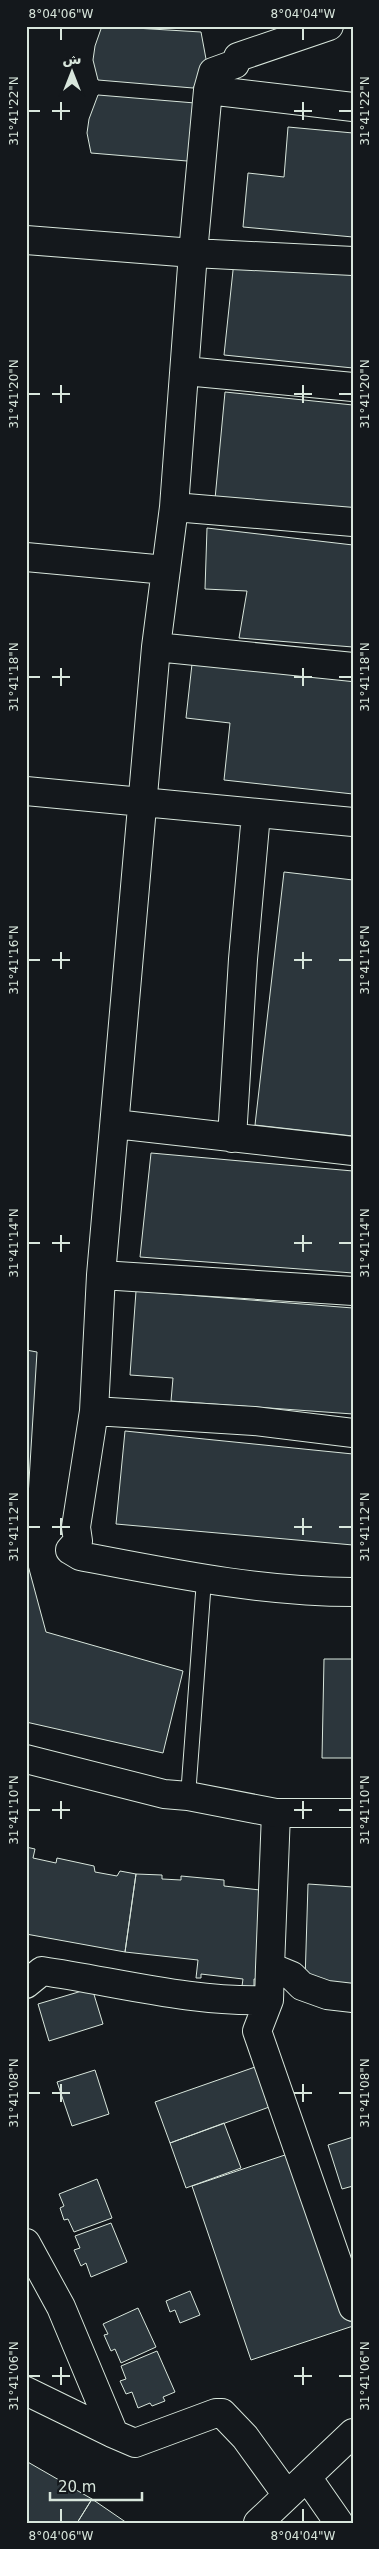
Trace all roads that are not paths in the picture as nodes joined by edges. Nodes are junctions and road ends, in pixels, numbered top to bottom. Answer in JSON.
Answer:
{"nodes":[{"id":1,"x":330,"y":26,"type":"edge"},
{"id":2,"x":208,"y":90,"type":"junction"},
{"id":3,"x":353,"y":107,"type":"edge"},
{"id":4,"x":26,"y":240,"type":"edge"},
{"id":5,"x":193,"y":253,"type":"junction"},
{"id":6,"x":353,"y":261,"type":"edge"},
{"id":7,"x":185,"y":372,"type":"junction"},
{"id":8,"x":353,"y":387,"type":"edge"},
{"id":9,"x":174,"y":506,"type":"junction"},
{"id":10,"x":353,"y":522,"type":"edge"},
{"id":11,"x":26,"y":557,"type":"edge"},
{"id":12,"x":166,"y":570,"type":"junction"},
{"id":13,"x":156,"y":647,"type":"junction"},
{"id":14,"x":353,"y":667,"type":"edge"},
{"id":15,"x":26,"y":791,"type":"edge"},
{"id":16,"x":143,"y":802,"type":"junction"},
{"id":17,"x":256,"y":814,"type":"junction"},
{"id":18,"x":353,"y":822,"type":"edge"},
{"id":19,"x":115,"y":1124,"type":"junction"},
{"id":20,"x":232,"y":1138,"type":"junction"},
{"id":21,"x":353,"y":1151,"type":"edge"},
{"id":22,"x":101,"y":1275,"type":"junction"},
{"id":23,"x":353,"y":1292,"type":"edge"},
{"id":24,"x":94,"y":1411,"type":"junction"},
{"id":25,"x":353,"y":1434,"type":"edge"},
{"id":26,"x":204,"y":1580,"type":"junction"},
{"id":27,"x":353,"y":1592,"type":"edge"},
{"id":28,"x":26,"y":1759,"type":"edge"},
{"id":29,"x":188,"y":1796,"type":"junction"},
{"id":30,"x":276,"y":1813,"type":"junction"},
{"id":31,"x":353,"y":1813,"type":"edge"},
{"id":32,"x":270,"y":1967,"type":"junction"},
{"id":33,"x":26,"y":1984,"type":"edge"},
{"id":34,"x":353,"y":1998,"type":"edge"},
{"id":35,"x":269,"y":2000,"type":"junction"},
{"id":36,"x":26,"y":2243,"type":"edge"},
{"id":37,"x":353,"y":2308,"type":"edge"},
{"id":38,"x":26,"y":2391,"type":"edge"},
{"id":39,"x":353,"y":2433,"type":"edge"},
{"id":40,"x":114,"y":2434,"type":"junction"},
{"id":41,"x":307,"y":2476,"type":"junction"},
{"id":42,"x":287,"y":2495,"type":"junction"},
{"id":43,"x":258,"y":2523,"type":"edge"},
{"id":44,"x":339,"y":2523,"type":"edge"}],
"edges":[{"from":1,"to":2,"type":"street"},
{"from":2,"to":3,"type":"street"},
{"from":2,"to":5,"type":"street"},
{"from":4,"to":5,"type":"street"},
{"from":5,"to":6,"type":"street"},
{"from":5,"to":7,"type":"street"},
{"from":7,"to":8,"type":"street"},
{"from":7,"to":9,"type":"street"},
{"from":9,"to":10,"type":"street"},
{"from":9,"to":12,"type":"street"},
{"from":11,"to":12,"type":"street"},
{"from":12,"to":13,"type":"street"},
{"from":13,"to":14,"type":"street"},
{"from":13,"to":16,"type":"street"},
{"from":15,"to":16,"type":"street"},
{"from":16,"to":17,"type":"street"},
{"from":16,"to":19,"type":"street"},
{"from":17,"to":18,"type":"street"},
{"from":17,"to":20,"type":"street"},
{"from":19,"to":20,"type":"street"},
{"from":19,"to":22,"type":"street"},
{"from":20,"to":21,"type":"street"},
{"from":22,"to":23,"type":"street"},
{"from":22,"to":24,"type":"street"},
{"from":24,"to":25,"type":"street"},
{"from":24,"to":26,"type":"street"},
{"from":26,"to":27,"type":"street"},
{"from":26,"to":29,"type":"lane"},
{"from":28,"to":29,"type":"street"},
{"from":29,"to":30,"type":"street"},
{"from":30,"to":31,"type":"street"},
{"from":30,"to":32,"type":"street"},
{"from":32,"to":34,"type":"street"},
{"from":32,"to":35,"type":"street"},
{"from":33,"to":35,"type":"street"},
{"from":35,"to":37,"type":"street"},
{"from":36,"to":40,"type":"street"},
{"from":38,"to":40,"type":"street"},
{"from":39,"to":41,"type":"street"},
{"from":40,"to":42,"type":"street"},
{"from":41,"to":42,"type":"street"},
{"from":41,"to":44,"type":"street"},
{"from":42,"to":43,"type":"street"}]}
